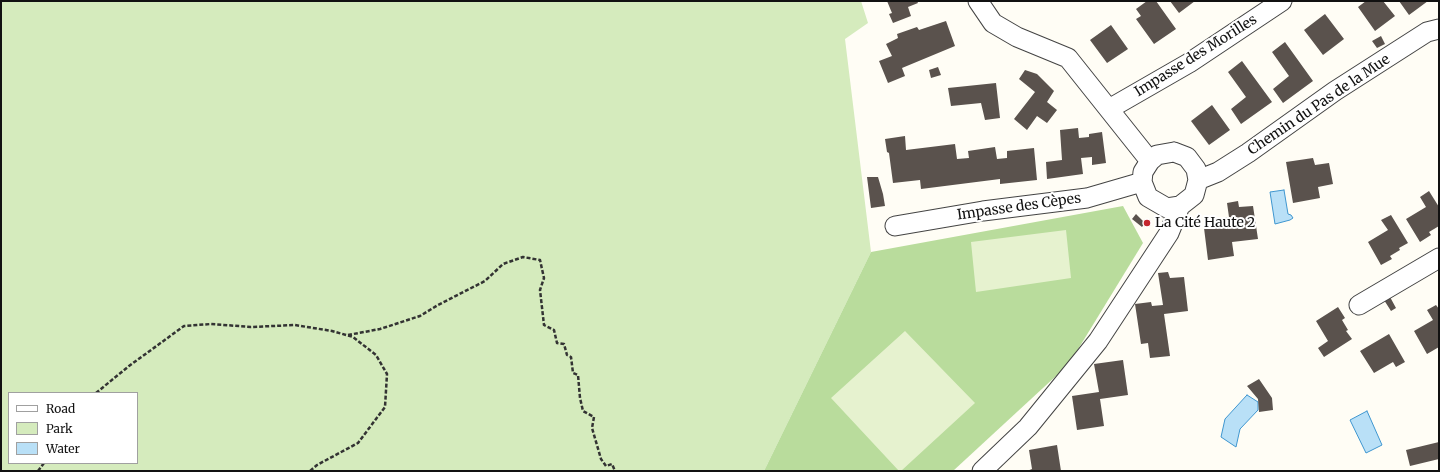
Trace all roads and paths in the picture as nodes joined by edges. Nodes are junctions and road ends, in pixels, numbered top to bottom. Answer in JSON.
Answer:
{"nodes":[{"id":1,"x":978,"y":1,"type":"edge"},
{"id":2,"x":1282,"y":1,"type":"edge"},
{"id":3,"x":1439,"y":29,"type":"edge"},
{"id":4,"x":1109,"y":110,"type":"junction"},
{"id":5,"x":1150,"y":161,"type":"junction"},
{"id":6,"x":1198,"y":180,"type":"junction"},
{"id":7,"x":1142,"y":182,"type":"junction"},
{"id":8,"x":1180,"y":206,"type":"junction"},
{"id":9,"x":895,"y":226,"type":"dead end"},
{"id":10,"x":1439,"y":258,"type":"edge"},
{"id":11,"x":1359,"y":305,"type":"dead end"},
{"id":12,"x":348,"y":336,"type":"junction"},
{"id":13,"x":97,"y":392,"type":"edge"},
{"id":14,"x":310,"y":471,"type":"edge"},
{"id":15,"x":614,"y":471,"type":"edge"},
{"id":16,"x":982,"y":471,"type":"edge"}],
"edges":[{"from":1,"to":4,"type":"street"},
{"from":2,"to":4,"type":"street","name":"Impasse des Morilles"},
{"from":3,"to":6,"type":"street","name":"Chemin du Pas de la Mue"},
{"from":4,"to":5,"type":"street"},
{"from":5,"to":6,"type":"street"},
{"from":5,"to":7,"type":"street"},
{"from":6,"to":8,"type":"street"},
{"from":7,"to":8,"type":"street"},
{"from":7,"to":9,"type":"street","name":"Impasse des Cèpes"},
{"from":8,"to":16,"type":"street"},
{"from":10,"to":11,"type":"street"},
{"from":12,"to":13,"type":"path"},
{"from":12,"to":14,"type":"path"},
{"from":12,"to":15,"type":"path"}]}
